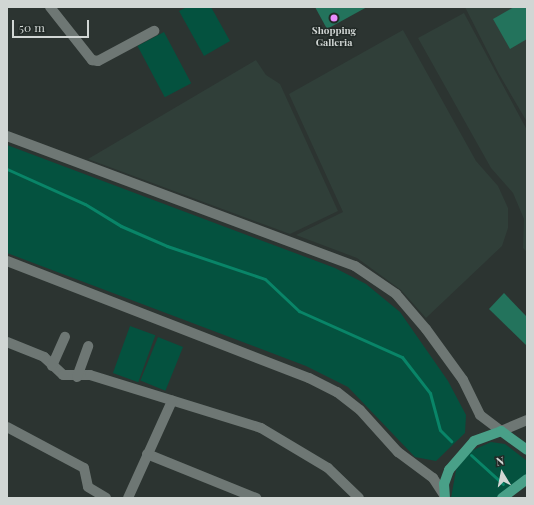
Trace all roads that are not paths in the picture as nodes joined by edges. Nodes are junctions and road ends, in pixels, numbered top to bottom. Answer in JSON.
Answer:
{"nodes":[{"id":1,"x":50,"y":7,"type":"edge"},
{"id":2,"x":154,"y":31,"type":"dead end"},
{"id":3,"x":7,"y":136,"type":"edge"},
{"id":4,"x":7,"y":261,"type":"edge"},
{"id":5,"x":65,"y":337,"type":"dead end"},
{"id":6,"x":7,"y":342,"type":"edge"},
{"id":7,"x":88,"y":346,"type":"dead end"},
{"id":8,"x":52,"y":366,"type":"junction"},
{"id":9,"x":76,"y":377,"type":"junction"},
{"id":10,"x":172,"y":401,"type":"junction"},
{"id":11,"x":527,"y":420,"type":"edge"},
{"id":12,"x":7,"y":426,"type":"edge"},
{"id":13,"x":500,"y":431,"type":"junction"},
{"id":14,"x":527,"y":450,"type":"edge"},
{"id":15,"x":148,"y":454,"type":"junction"},
{"id":16,"x":527,"y":479,"type":"edge"},
{"id":17,"x":445,"y":496,"type":"edge"},
{"id":18,"x":106,"y":498,"type":"edge"},
{"id":19,"x":128,"y":498,"type":"edge"},
{"id":20,"x":256,"y":498,"type":"edge"},
{"id":21,"x":359,"y":498,"type":"edge"},
{"id":22,"x":502,"y":498,"type":"edge"}],
"edges":[{"from":1,"to":2,"type":"street"},
{"from":3,"to":13,"type":"street"},
{"from":4,"to":17,"type":"street"},
{"from":5,"to":8,"type":"street"},
{"from":6,"to":8,"type":"street"},
{"from":7,"to":9,"type":"street"},
{"from":8,"to":9,"type":"street"},
{"from":9,"to":10,"type":"street"},
{"from":10,"to":15,"type":"street"},
{"from":10,"to":21,"type":"street"},
{"from":11,"to":13,"type":"street"},
{"from":12,"to":18,"type":"street"},
{"from":13,"to":14,"type":"main road"},
{"from":13,"to":17,"type":"main road"},
{"from":15,"to":19,"type":"street"},
{"from":15,"to":20,"type":"street"},
{"from":16,"to":22,"type":"main road"}]}
